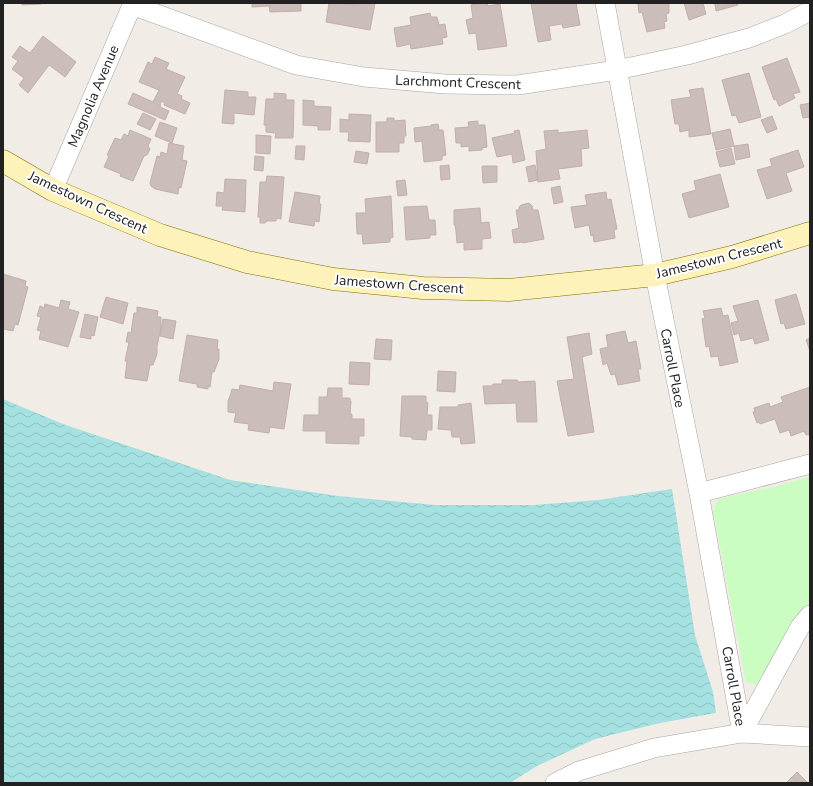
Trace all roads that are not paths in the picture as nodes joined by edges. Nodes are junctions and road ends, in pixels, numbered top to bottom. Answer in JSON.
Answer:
{"nodes":[{"id":1,"x":605,"y":3,"type":"edge"},
{"id":2,"x":133,"y":4,"type":"edge"},
{"id":3,"x":810,"y":11,"type":"edge"},
{"id":4,"x":617,"y":70,"type":"junction"},
{"id":5,"x":3,"y":162,"type":"edge"},
{"id":6,"x":53,"y":190,"type":"junction"},
{"id":7,"x":810,"y":233,"type":"edge"},
{"id":8,"x":654,"y":275,"type":"junction"},
{"id":9,"x":810,"y":464,"type":"edge"},
{"id":10,"x":699,"y":493,"type":"junction"},
{"id":11,"x":810,"y":615,"type":"edge"},
{"id":12,"x":742,"y":733,"type":"junction"},
{"id":13,"x":810,"y":737,"type":"edge"},
{"id":14,"x":556,"y":783,"type":"edge"}],
"edges":[{"from":1,"to":4,"type":"street","name":"Carroll Place"},
{"from":2,"to":4,"type":"street","name":"Larchmont Crescent"},
{"from":2,"to":6,"type":"street","name":"Magnolia Avenue"},
{"from":3,"to":4,"type":"street","name":"Larchmont Crescent"},
{"from":4,"to":8,"type":"street","name":"Carroll Place"},
{"from":5,"to":6,"type":"main road","name":"Jamestown Crescent"},
{"from":6,"to":8,"type":"main road","name":"Jamestown Crescent"},
{"from":7,"to":8,"type":"main road","name":"Jamestown Crescent"},
{"from":8,"to":10,"type":"street","name":"Carroll Place"},
{"from":9,"to":10,"type":"street"},
{"from":10,"to":12,"type":"street","name":"Carroll Place"},
{"from":11,"to":12,"type":"street"},
{"from":12,"to":13,"type":"street"},
{"from":12,"to":14,"type":"street"}]}
